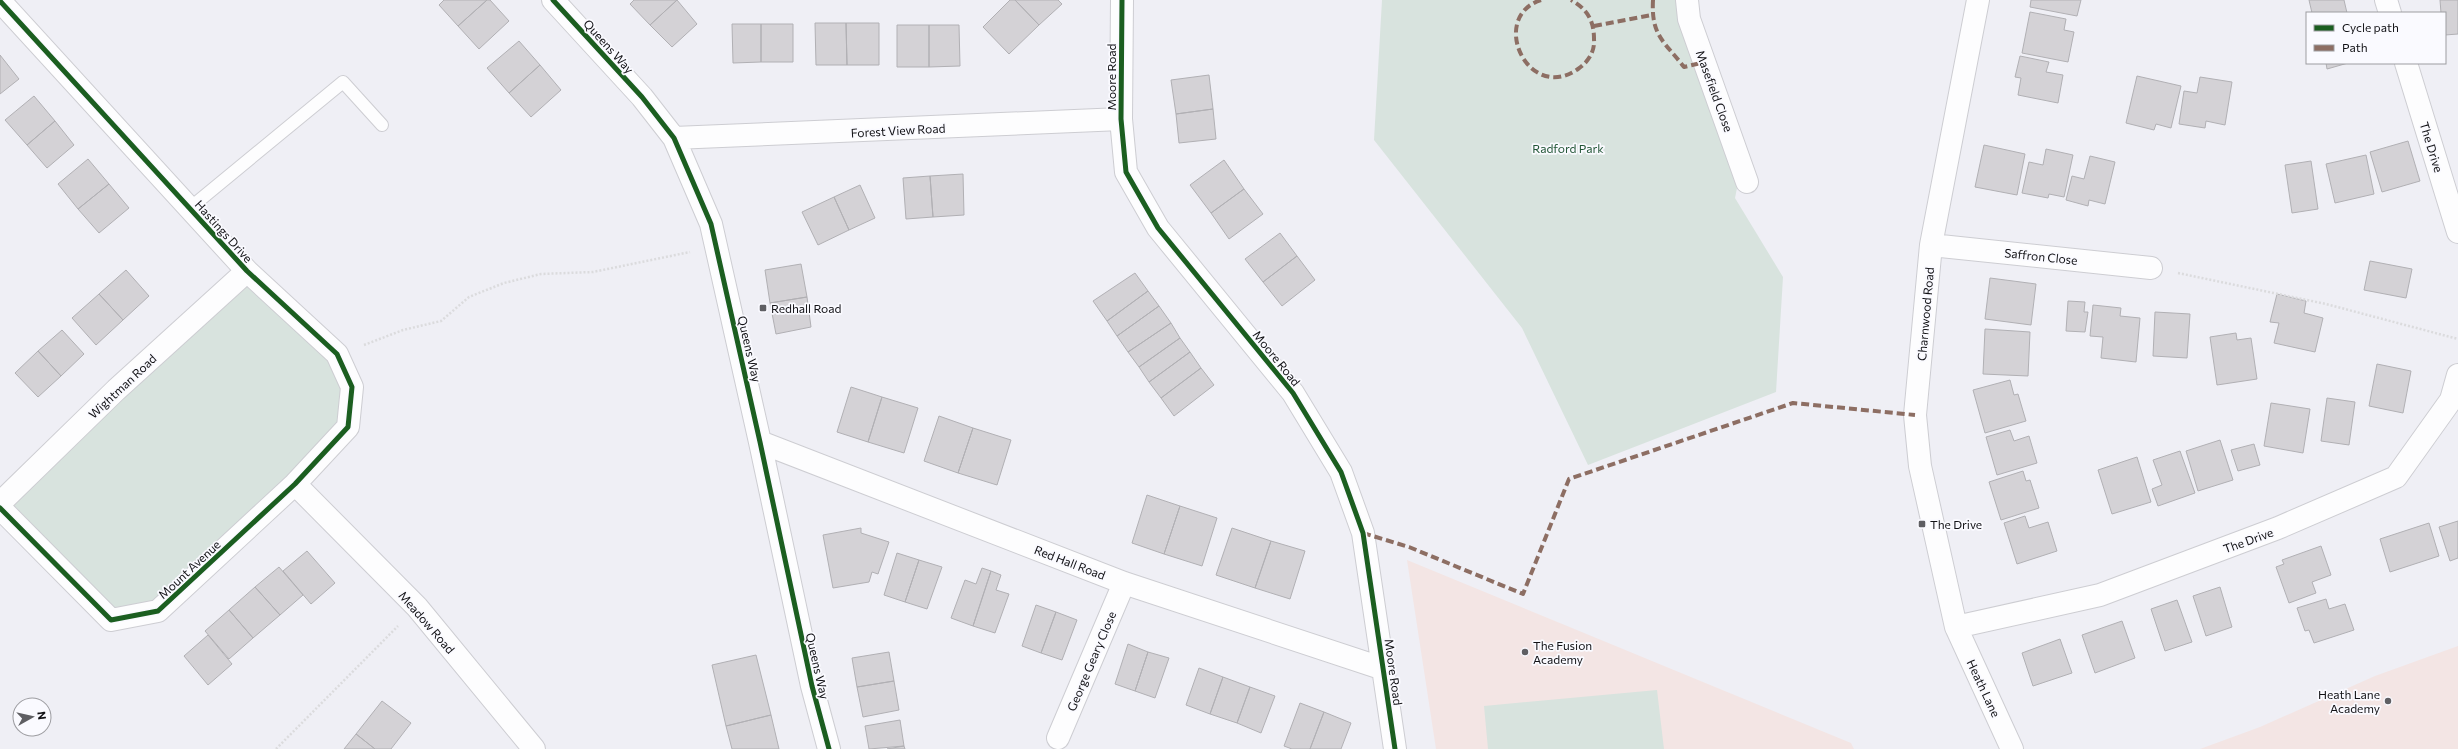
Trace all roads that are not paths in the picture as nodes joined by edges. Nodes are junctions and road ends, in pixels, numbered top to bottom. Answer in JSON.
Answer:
{"nodes":[{"id":1,"x":553,"y":0,"type":"edge"},
{"id":2,"x":1122,"y":0,"type":"edge"},
{"id":3,"x":1687,"y":0,"type":"edge"},
{"id":4,"x":1978,"y":0,"type":"edge"},
{"id":5,"x":2386,"y":0,"type":"edge"},
{"id":6,"x":0,"y":1,"type":"edge"},
{"id":7,"x":2390,"y":12,"type":"edge"},
{"id":8,"x":2406,"y":64,"type":"edge"},
{"id":9,"x":1122,"y":119,"type":"junction"},
{"id":10,"x":382,"y":125,"type":"dead end"},
{"id":11,"x":674,"y":138,"type":"junction"},
{"id":12,"x":1747,"y":182,"type":"dead end"},
{"id":13,"x":190,"y":208,"type":"junction"},
{"id":14,"x":2458,"y":232,"type":"edge"},
{"id":15,"x":1931,"y":245,"type":"junction"},
{"id":16,"x":2151,"y":268,"type":"road end"},
{"id":17,"x":247,"y":271,"type":"junction"},
{"id":18,"x":2458,"y":376,"type":"edge"},
{"id":19,"x":760,"y":442,"type":"junction"},
{"id":20,"x":295,"y":484,"type":"junction"},
{"id":21,"x":0,"y":503,"type":"edge"},
{"id":22,"x":0,"y":508,"type":"edge"},
{"id":23,"x":1124,"y":583,"type":"junction"},
{"id":24,"x":1956,"y":627,"type":"junction"},
{"id":25,"x":1384,"y":669,"type":"junction"},
{"id":26,"x":1058,"y":738,"type":"dead end"},
{"id":27,"x":534,"y":749,"type":"edge"},
{"id":28,"x":829,"y":749,"type":"edge"},
{"id":29,"x":1395,"y":749,"type":"edge"},
{"id":30,"x":2012,"y":749,"type":"edge"}],
"edges":[{"from":1,"to":11,"type":"street","name":"Queens Way"},
{"from":2,"to":9,"type":"street","name":"Moore Road"},
{"from":3,"to":12,"type":"street","name":"Masefield Close"},
{"from":4,"to":15,"type":"street","name":"Charnwood Road"},
{"from":5,"to":7,"type":"street"},
{"from":6,"to":13,"type":"street","name":"Hastings Drive"},
{"from":8,"to":14,"type":"street","name":"The Drive"},
{"from":9,"to":11,"type":"street","name":"Forest View Road"},
{"from":9,"to":25,"type":"street","name":"Moore Road"},
{"from":10,"to":13,"type":"lane"},
{"from":11,"to":19,"type":"street","name":"Queens Way"},
{"from":13,"to":17,"type":"street","name":"Hastings Drive"},
{"from":15,"to":16,"type":"street","name":"Saffron Close"},
{"from":15,"to":24,"type":"street","name":"Charnwood Road"},
{"from":17,"to":20,"type":"street","name":"Hastings Drive"},
{"from":17,"to":21,"type":"street","name":"Wightman Road"},
{"from":18,"to":24,"type":"street","name":"The Drive"},
{"from":19,"to":23,"type":"street","name":"Red Hall Road"},
{"from":19,"to":28,"type":"street","name":"Queens Way"},
{"from":20,"to":22,"type":"street","name":"Mount Avenue"},
{"from":20,"to":27,"type":"street","name":"Meadow Road"},
{"from":23,"to":25,"type":"street","name":"Red Hall Road"},
{"from":23,"to":26,"type":"street","name":"George Geary Close"},
{"from":24,"to":30,"type":"street","name":"Heath Lane"},
{"from":25,"to":29,"type":"street","name":"Moore Road"}]}
